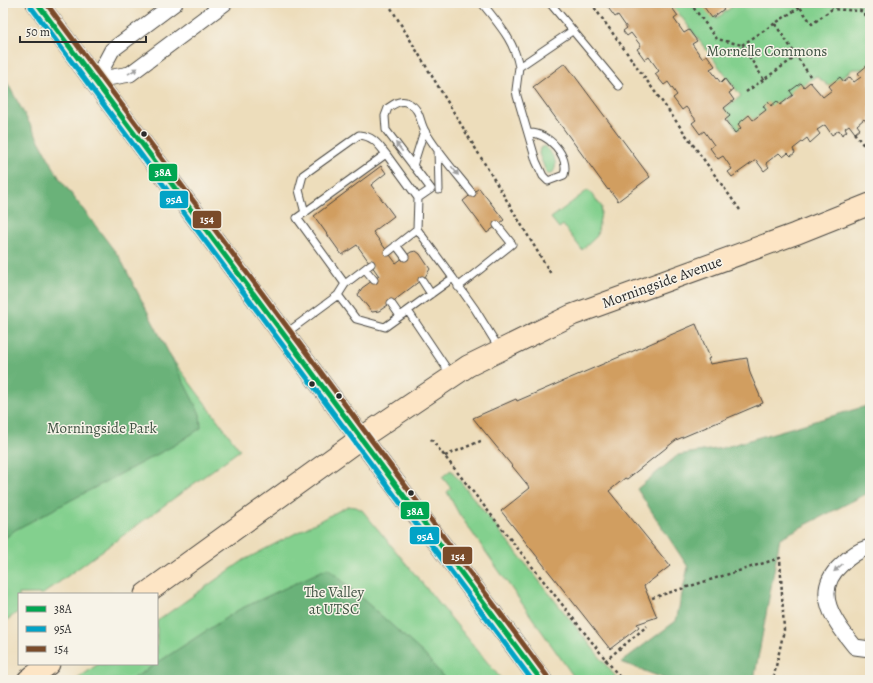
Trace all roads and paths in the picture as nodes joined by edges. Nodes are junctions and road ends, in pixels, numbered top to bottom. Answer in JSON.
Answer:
{"nodes":[{"id":1,"x":37,"y":3,"type":"edge"},
{"id":2,"x":175,"y":3,"type":"edge"},
{"id":3,"x":225,"y":3,"type":"edge"},
{"id":4,"x":388,"y":3,"type":"edge"},
{"id":5,"x":482,"y":3,"type":"edge"},
{"id":6,"x":550,"y":3,"type":"edge"},
{"id":7,"x":591,"y":3,"type":"edge"},
{"id":8,"x":690,"y":3,"type":"edge"},
{"id":9,"x":797,"y":3,"type":"edge"},
{"id":10,"x":828,"y":3,"type":"edge"},
{"id":11,"x":800,"y":7,"type":"junction"},
{"id":12,"x":832,"y":9,"type":"junction"},
{"id":13,"x":870,"y":18,"type":"edge"},
{"id":14,"x":775,"y":24,"type":"junction"},
{"id":15,"x":572,"y":31,"type":"junction"},
{"id":16,"x":742,"y":45,"type":"junction"},
{"id":17,"x":797,"y":56,"type":"junction"},
{"id":18,"x":519,"y":67,"type":"junction"},
{"id":19,"x":810,"y":76,"type":"dead end"},
{"id":20,"x":96,"y":80,"type":"junction"},
{"id":21,"x":764,"y":80,"type":"junction"},
{"id":22,"x":619,"y":86,"type":"dead end"},
{"id":23,"x":746,"y":92,"type":"dead end"},
{"id":24,"x":424,"y":131,"type":"junction"},
{"id":25,"x":529,"y":133,"type":"junction"},
{"id":26,"x":854,"y":133,"type":"dead end"},
{"id":27,"x":438,"y":148,"type":"junction"},
{"id":28,"x":870,"y":153,"type":"edge"},
{"id":29,"x":386,"y":154,"type":"junction"},
{"id":30,"x":413,"y":166,"type":"junction"},
{"id":31,"x":439,"y":190,"type":"dead end"},
{"id":32,"x":472,"y":193,"type":"dead end"},
{"id":33,"x":418,"y":198,"type":"junction"},
{"id":34,"x":870,"y":204,"type":"edge"},
{"id":35,"x":740,"y":210,"type":"dead end"},
{"id":36,"x":305,"y":213,"type":"junction"},
{"id":37,"x":497,"y":225,"type":"dead end"},
{"id":38,"x":417,"y":229,"type":"junction"},
{"id":39,"x":396,"y":245,"type":"junction"},
{"id":40,"x":388,"y":252,"type":"dead end"},
{"id":41,"x":405,"y":257,"type":"dead end"},
{"id":42,"x":551,"y":274,"type":"dead end"},
{"id":43,"x":452,"y":278,"type":"junction"},
{"id":44,"x":374,"y":280,"type":"dead end"},
{"id":45,"x":422,"y":280,"type":"dead end"},
{"id":46,"x":345,"y":284,"type":"junction"},
{"id":47,"x":458,"y":287,"type":"junction"},
{"id":48,"x":431,"y":294,"type":"junction"},
{"id":49,"x":338,"y":295,"type":"junction"},
{"id":50,"x":391,"y":303,"type":"dead end"},
{"id":51,"x":408,"y":311,"type":"junction"},
{"id":52,"x":400,"y":316,"type":"junction"},
{"id":53,"x":283,"y":336,"type":"junction"},
{"id":54,"x":501,"y":350,"type":"junction"},
{"id":55,"x":452,"y":377,"type":"junction"},
{"id":56,"x":360,"y":438,"type":"junction"},
{"id":57,"x":431,"y":439,"type":"dead end"},
{"id":58,"x":483,"y":440,"type":"dead end"},
{"id":59,"x":445,"y":456,"type":"junction"},
{"id":60,"x":870,"y":547,"type":"edge"},
{"id":61,"x":146,"y":593,"type":"edge"},
{"id":62,"x":652,"y":598,"type":"dead end"},
{"id":63,"x":647,"y":626,"type":"dead end"},
{"id":64,"x":870,"y":649,"type":"edge"},
{"id":65,"x":605,"y":661,"type":"junction"},
{"id":66,"x":48,"y":665,"type":"edge"},
{"id":67,"x":28,"y":680,"type":"edge"},
{"id":68,"x":541,"y":680,"type":"edge"},
{"id":69,"x":622,"y":680,"type":"edge"},
{"id":70,"x":773,"y":680,"type":"edge"}],
"edges":[{"from":1,"to":20,"type":"main road"},
{"from":2,"to":20,"type":"street"},
{"from":20,"to":3,"type":"street","one_way":true},
{"from":4,"to":42,"type":"path"},
{"from":5,"to":18,"type":"lane"},
{"from":6,"to":15,"type":"lane"},
{"from":7,"to":35,"type":"path"},
{"from":8,"to":16,"type":"path"},
{"from":9,"to":11,"type":"path"},
{"from":10,"to":12,"type":"path"},
{"from":11,"to":12,"type":"path"},
{"from":11,"to":14,"type":"path"},
{"from":12,"to":13,"type":"path"},
{"from":14,"to":16,"type":"path"},
{"from":14,"to":17,"type":"path"},
{"from":15,"to":18,"type":"lane"},
{"from":15,"to":22,"type":"lane"},
{"from":16,"to":21,"type":"path"},
{"from":17,"to":19,"type":"path"},
{"from":17,"to":21,"type":"path"},
{"from":18,"to":25,"type":"lane"},
{"from":20,"to":53,"type":"main road"},
{"from":21,"to":23,"type":"path"},
{"from":24,"to":27,"type":"lane"},
{"from":24,"to":30,"type":"lane"},
{"from":30,"to":24,"type":"lane","one_way":true},
{"from":25,"to":25,"type":"lane"},
{"from":26,"to":28,"type":"path"},
{"from":27,"to":31,"type":"lane"},
{"from":27,"to":32,"type":"lane","one_way":true},
{"from":29,"to":33,"type":"lane"},
{"from":29,"to":36,"type":"lane"},
{"from":29,"to":36,"type":"lane"},
{"from":30,"to":33,"type":"lane"},
{"from":33,"to":38,"type":"lane"},
{"from":34,"to":54,"type":"main road","name":"Morningside Avenue"},
{"from":36,"to":46,"type":"lane"},
{"from":37,"to":47,"type":"lane"},
{"from":38,"to":39,"type":"lane"},
{"from":38,"to":43,"type":"lane"},
{"from":39,"to":40,"type":"lane"},
{"from":39,"to":41,"type":"lane"},
{"from":43,"to":47,"type":"lane"},
{"from":43,"to":48,"type":"lane"},
{"from":44,"to":46,"type":"lane"},
{"from":45,"to":48,"type":"lane"},
{"from":46,"to":49,"type":"lane"},
{"from":47,"to":54,"type":"lane"},
{"from":48,"to":51,"type":"lane"},
{"from":49,"to":52,"type":"lane"},
{"from":49,"to":53,"type":"lane"},
{"from":50,"to":52,"type":"lane"},
{"from":51,"to":52,"type":"lane"},
{"from":51,"to":55,"type":"lane"},
{"from":53,"to":56,"type":"main road"},
{"from":54,"to":55,"type":"main road","name":"Morningside Avenue"},
{"from":55,"to":56,"type":"main road","name":"Morningside Avenue"},
{"from":56,"to":61,"type":"main road","name":"Morningside Avenue"},
{"from":56,"to":68,"type":"main road"},
{"from":57,"to":59,"type":"path"},
{"from":58,"to":59,"type":"path"},
{"from":59,"to":65,"type":"path"},
{"from":60,"to":64,"type":"street","one_way":true},
{"from":62,"to":70,"type":"path"},
{"from":63,"to":65,"type":"path"},
{"from":65,"to":69,"type":"path"},
{"from":66,"to":67,"type":"main road"}]}
